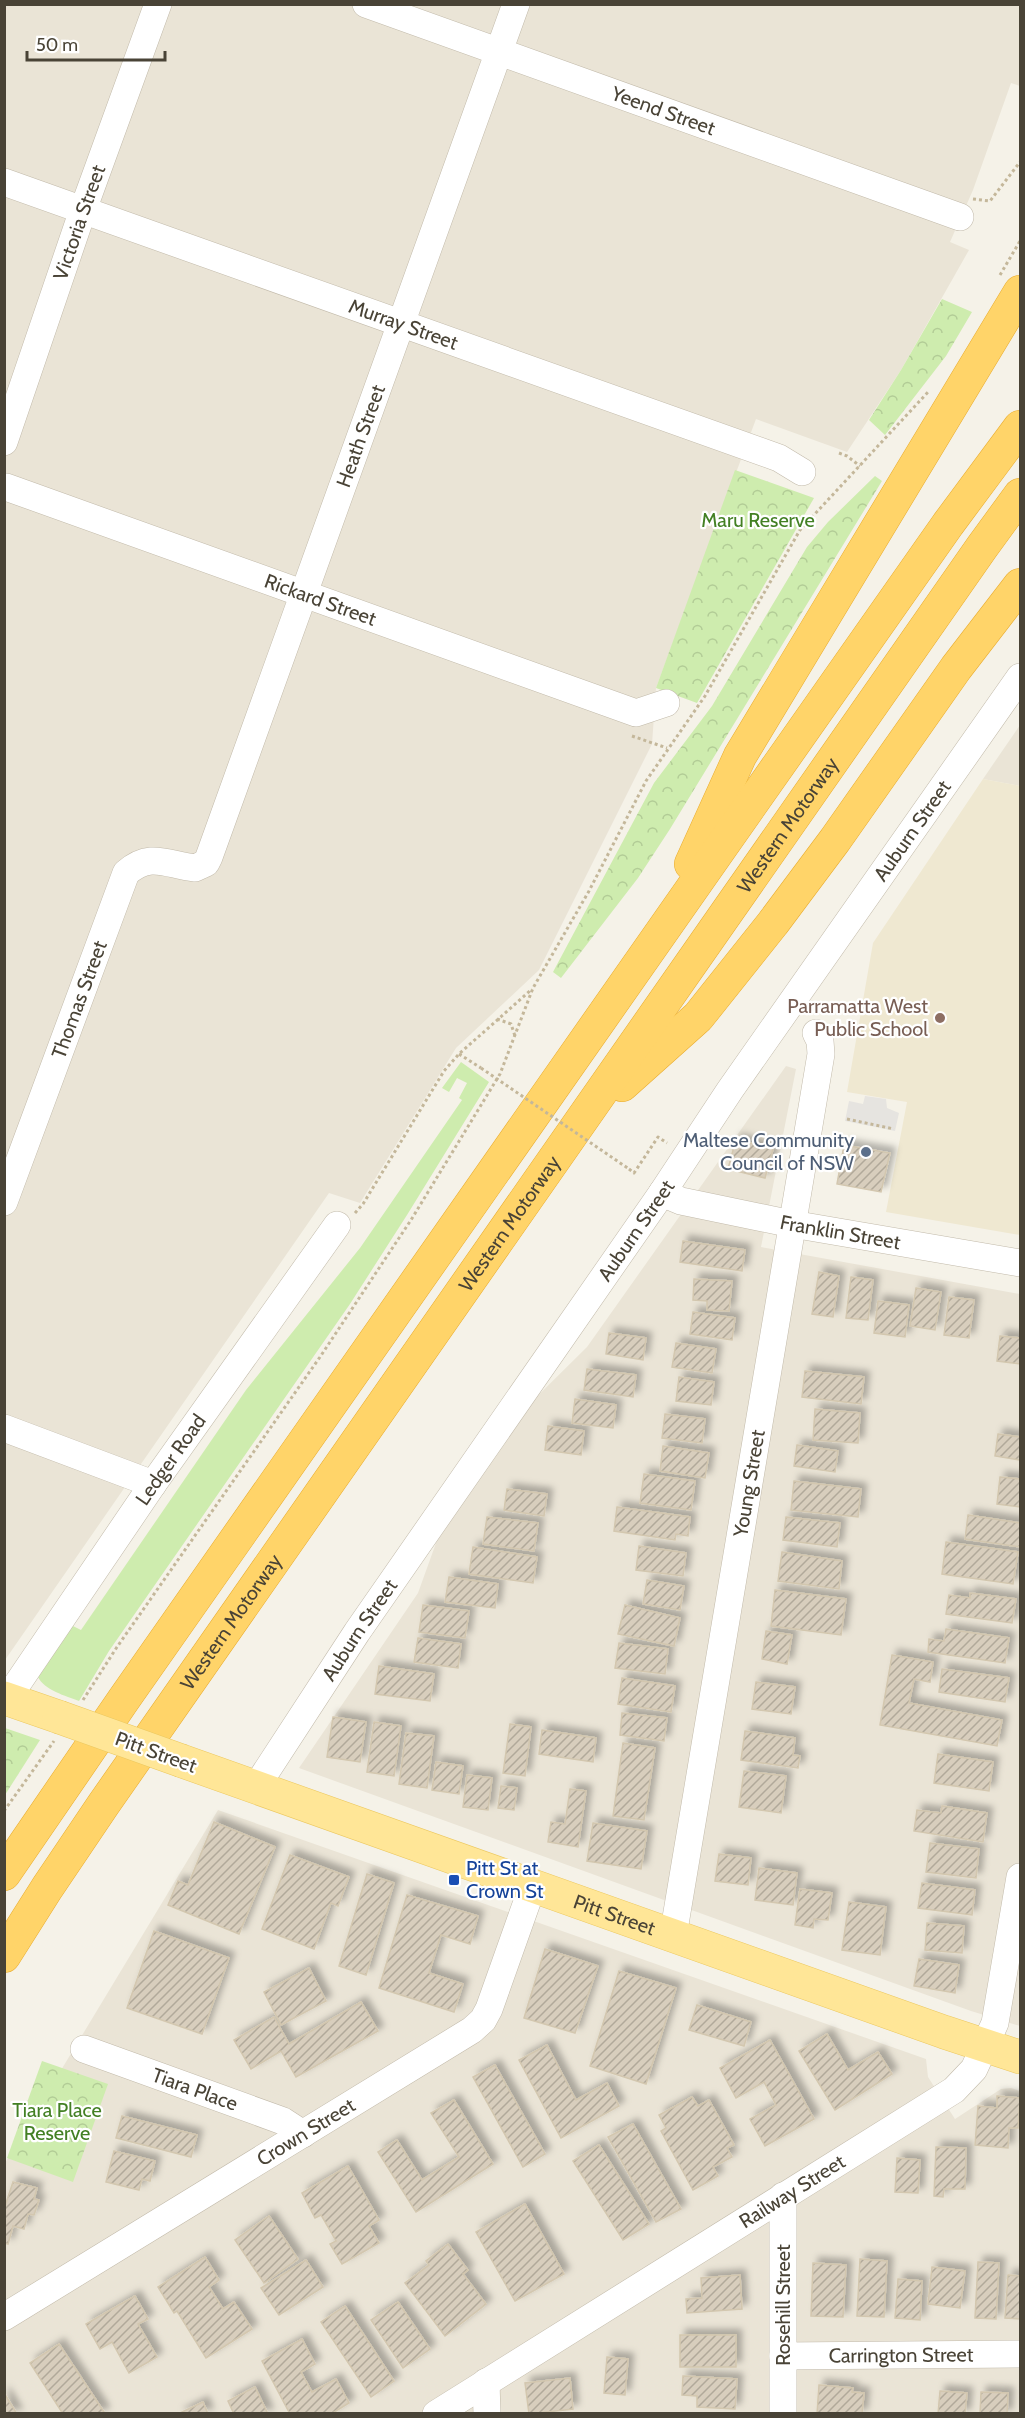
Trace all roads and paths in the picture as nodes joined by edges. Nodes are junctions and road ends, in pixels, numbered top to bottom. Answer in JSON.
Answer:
{"nodes":[{"id":1,"x":158,"y":4,"type":"edge"},
{"id":2,"x":366,"y":4,"type":"edge"},
{"id":3,"x":516,"y":4,"type":"edge"},
{"id":4,"x":499,"y":51,"type":"junction"},
{"id":5,"x":1020,"y":162,"type":"edge"},
{"id":6,"x":4,"y":182,"type":"edge"},
{"id":7,"x":83,"y":210,"type":"junction"},
{"id":8,"x":960,"y":217,"type":"joint"},
{"id":9,"x":1020,"y":241,"type":"edge"},
{"id":10,"x":1008,"y":287,"type":"edge"},
{"id":11,"x":402,"y":323,"type":"junction"},
{"id":12,"x":930,"y":389,"type":"dead end"},
{"id":13,"x":1020,"y":427,"type":"edge"},
{"id":14,"x":4,"y":442,"type":"edge"},
{"id":15,"x":839,"y":453,"type":"dead end"},
{"id":16,"x":860,"y":466,"type":"junction"},
{"id":17,"x":802,"y":472,"type":"dead end"},
{"id":18,"x":5,"y":483,"type":"edge"},
{"id":19,"x":1020,"y":495,"type":"edge"},
{"id":20,"x":1020,"y":585,"type":"edge"},
{"id":21,"x":305,"y":594,"type":"junction"},
{"id":22,"x":1020,"y":678,"type":"edge"},
{"id":23,"x":666,"y":703,"type":"dead end"},
{"id":24,"x":633,"y":724,"type":"junction"},
{"id":25,"x":668,"y":748,"type":"junction"},
{"id":26,"x":201,"y":867,"type":"joint"},
{"id":27,"x":655,"y":942,"type":"junction"},
{"id":28,"x":533,"y":988,"type":"junction"},
{"id":29,"x":497,"y":1020,"type":"junction"},
{"id":30,"x":816,"y":1033,"type":"dead end"},
{"id":31,"x":515,"y":1039,"type":"junction"},
{"id":32,"x":459,"y":1054,"type":"junction"},
{"id":33,"x":847,"y":1119,"type":"dead end"},
{"id":34,"x":579,"y":1125,"type":"junction"},
{"id":35,"x":894,"y":1129,"type":"dead end"},
{"id":36,"x":667,"y":1143,"type":"dead end"},
{"id":37,"x":662,"y":1194,"type":"junction"},
{"id":38,"x":4,"y":1202,"type":"edge"},
{"id":39,"x":792,"y":1224,"type":"junction"},
{"id":40,"x":337,"y":1225,"type":"joint"},
{"id":41,"x":1020,"y":1263,"type":"edge"},
{"id":42,"x":4,"y":1428,"type":"edge"},
{"id":43,"x":153,"y":1484,"type":"junction"},
{"id":44,"x":5,"y":1698,"type":"edge"},
{"id":45,"x":65,"y":1719,"type":"junction"},
{"id":46,"x":256,"y":1787,"type":"junction"},
{"id":47,"x":4,"y":1811,"type":"edge"},
{"id":48,"x":4,"y":1874,"type":"edge"},
{"id":49,"x":1020,"y":1877,"type":"edge"},
{"id":50,"x":533,"y":1885,"type":"junction"},
{"id":51,"x":673,"y":1936,"type":"junction"},
{"id":52,"x":4,"y":1956,"type":"edge"},
{"id":53,"x":986,"y":2046,"type":"junction"},
{"id":54,"x":84,"y":2049,"type":"dead end"},
{"id":55,"x":1020,"y":2057,"type":"edge"},
{"id":56,"x":303,"y":2134,"type":"junction"},
{"id":57,"x":783,"y":2196,"type":"junction"},
{"id":58,"x":4,"y":2317,"type":"edge"},
{"id":59,"x":1020,"y":2354,"type":"edge"},
{"id":60,"x":783,"y":2356,"type":"junction"},
{"id":61,"x":486,"y":2382,"type":"junction"},
{"id":62,"x":436,"y":2414,"type":"edge"},
{"id":63,"x":487,"y":2414,"type":"edge"},
{"id":64,"x":783,"y":2414,"type":"edge"}],
"edges":[{"from":1,"to":7,"type":"street","name":"Victoria Street"},
{"from":2,"to":4,"type":"street","name":"Yeend Street"},
{"from":3,"to":4,"type":"street","name":"Heath Street"},
{"from":4,"to":8,"type":"street","name":"Yeend Street"},
{"from":4,"to":11,"type":"street","name":"Heath Street"},
{"from":5,"to":8,"type":"path"},
{"from":6,"to":7,"type":"street","name":"Murray Street"},
{"from":7,"to":11,"type":"street","name":"Murray Street"},
{"from":7,"to":14,"type":"street","name":"Victoria Street"},
{"from":9,"to":10,"type":"path"},
{"from":10,"to":27,"type":"highway"},
{"from":11,"to":17,"type":"street","name":"Murray Street"},
{"from":11,"to":21,"type":"street","name":"Heath Street"},
{"from":12,"to":16,"type":"path"},
{"from":13,"to":27,"type":"highway"},
{"from":15,"to":16,"type":"path"},
{"from":16,"to":25,"type":"path"},
{"from":18,"to":21,"type":"street","name":"Rickard Street"},
{"from":19,"to":34,"type":"highway","name":"Western Motorway"},
{"from":20,"to":34,"type":"highway"},
{"from":21,"to":24,"type":"street","name":"Rickard Street"},
{"from":21,"to":26,"type":"street","name":"Heath Street"},
{"from":22,"to":37,"type":"street","name":"Auburn Street"},
{"from":23,"to":24,"type":"street"},
{"from":24,"to":25,"type":"path"},
{"from":25,"to":28,"type":"path"},
{"from":26,"to":38,"type":"street","name":"Thomas Street"},
{"from":27,"to":48,"type":"highway"},
{"from":28,"to":29,"type":"path"},
{"from":28,"to":31,"type":"path"},
{"from":29,"to":31,"type":"path"},
{"from":29,"to":32,"type":"path"},
{"from":30,"to":39,"type":"street","name":"Young Street"},
{"from":31,"to":45,"type":"path"},
{"from":32,"to":36,"type":"path","bridge":true},
{"from":32,"to":40,"type":"path"},
{"from":33,"to":35,"type":"path"},
{"from":34,"to":52,"type":"highway","name":"Western Motorway"},
{"from":37,"to":39,"type":"street","name":"Franklin Street"},
{"from":37,"to":46,"type":"street","name":"Auburn Street"},
{"from":39,"to":41,"type":"street","name":"Franklin Street"},
{"from":39,"to":51,"type":"street","name":"Young Street"},
{"from":40,"to":43,"type":"street","name":"Ledger Road"},
{"from":42,"to":43,"type":"street"},
{"from":43,"to":44,"type":"street","name":"Ledger Road"},
{"from":44,"to":45,"type":"main road","name":"Pitt Street"},
{"from":45,"to":46,"type":"main road","name":"Pitt Street","bridge":true},
{"from":45,"to":47,"type":"path"},
{"from":46,"to":50,"type":"main road","name":"Pitt Street"},
{"from":49,"to":53,"type":"street","name":"Railway Street"},
{"from":50,"to":51,"type":"main road","name":"Pitt Street"},
{"from":50,"to":56,"type":"street","name":"Crown Street"},
{"from":51,"to":53,"type":"main road","name":"Pitt Street"},
{"from":53,"to":55,"type":"main road","name":"Pitt Street"},
{"from":53,"to":57,"type":"street","name":"Railway Street"},
{"from":54,"to":56,"type":"street","name":"Tiara Place"},
{"from":56,"to":58,"type":"street","name":"Crown Street"},
{"from":57,"to":60,"type":"street","name":"Rosehill Street"},
{"from":57,"to":61,"type":"street","name":"Railway Street"},
{"from":59,"to":60,"type":"street","name":"Carrington Street"},
{"from":60,"to":64,"type":"street","name":"Rosehill Street"},
{"from":61,"to":62,"type":"street","name":"Railway Street"},
{"from":61,"to":63,"type":"street"}]}
